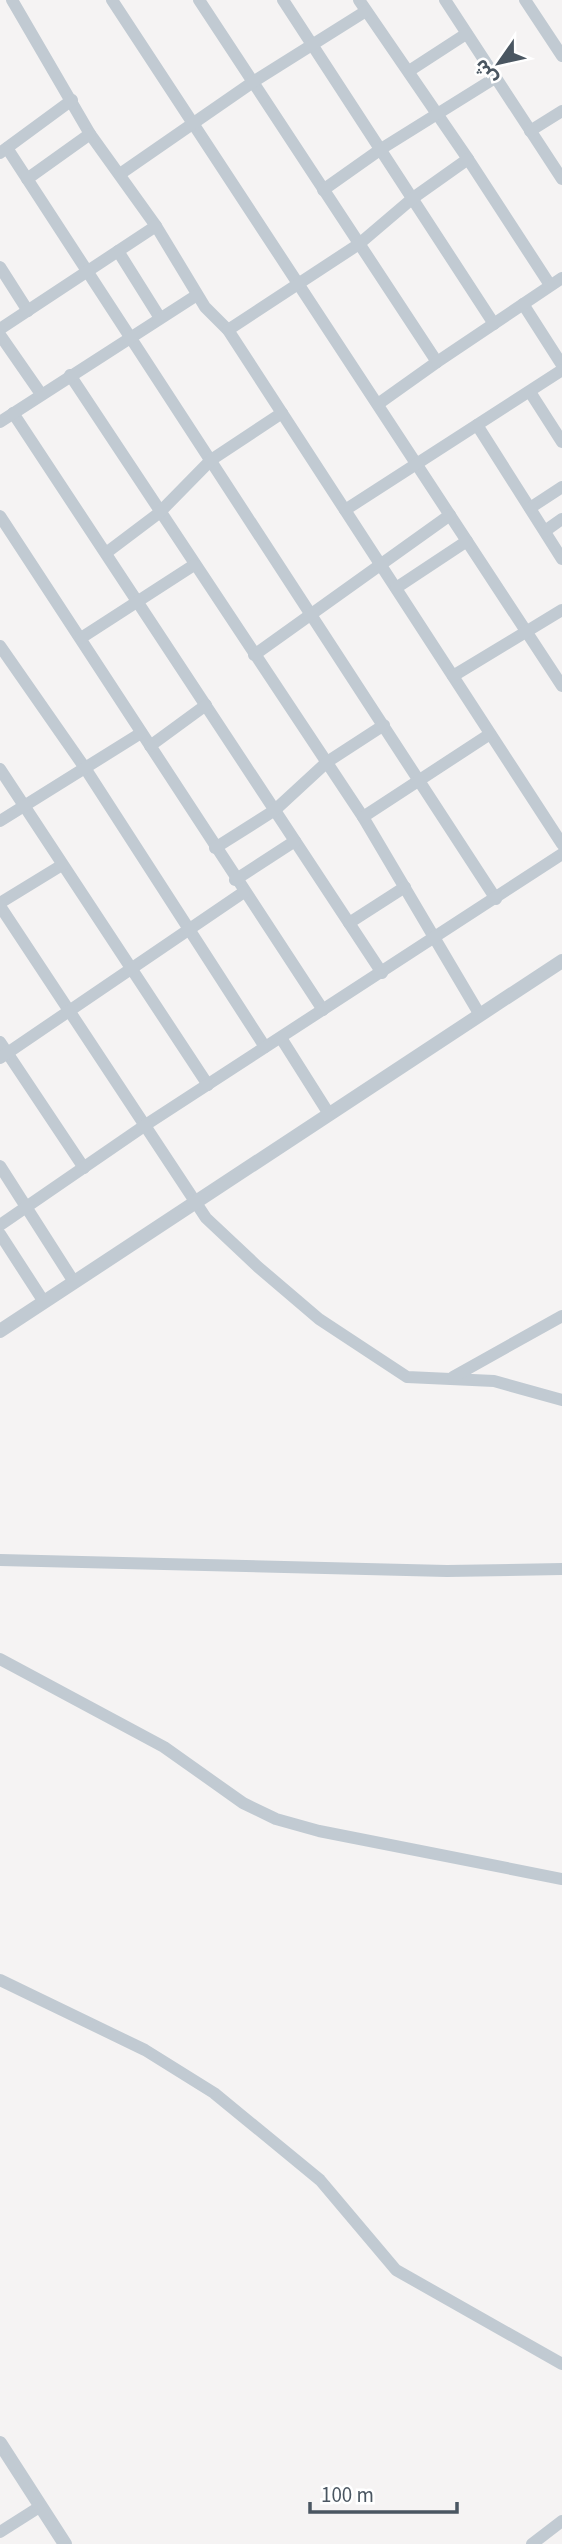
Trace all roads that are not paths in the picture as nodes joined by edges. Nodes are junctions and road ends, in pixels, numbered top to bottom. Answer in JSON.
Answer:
{"nodes":[{"id":1,"x":112,"y":0,"type":"edge"},
{"id":2,"x":199,"y":0,"type":"edge"},
{"id":3,"x":282,"y":0,"type":"edge"},
{"id":4,"x":445,"y":0,"type":"edge"},
{"id":5,"x":525,"y":0,"type":"edge"},
{"id":6,"x":14,"y":1,"type":"edge"},
{"id":7,"x":363,"y":6,"type":"edge"},
{"id":8,"x":466,"y":34,"type":"junction"},
{"id":9,"x":312,"y":44,"type":"junction"},
{"id":10,"x":562,"y":56,"type":"edge"},
{"id":11,"x":408,"y":71,"type":"junction"},
{"id":12,"x":495,"y":78,"type":"junction"},
{"id":13,"x":253,"y":82,"type":"junction"},
{"id":14,"x":72,"y":100,"type":"junction"},
{"id":15,"x":562,"y":111,"type":"edge"},
{"id":16,"x":439,"y":113,"type":"junction"},
{"id":17,"x":193,"y":124,"type":"junction"},
{"id":18,"x":530,"y":131,"type":"junction"},
{"id":19,"x":90,"y":134,"type":"junction"},
{"id":20,"x":381,"y":149,"type":"junction"},
{"id":21,"x":3,"y":151,"type":"edge"},
{"id":22,"x":468,"y":159,"type":"junction"},
{"id":23,"x":120,"y":174,"type":"junction"},
{"id":24,"x":562,"y":178,"type":"edge"},
{"id":25,"x":27,"y":179,"type":"junction"},
{"id":26,"x":323,"y":190,"type":"junction"},
{"id":27,"x":413,"y":198,"type":"junction"},
{"id":28,"x":156,"y":226,"type":"junction"},
{"id":29,"x":359,"y":244,"type":"junction"},
{"id":30,"x":118,"y":251,"type":"junction"},
{"id":31,"x":0,"y":267,"type":"edge"},
{"id":32,"x":87,"y":272,"type":"junction"},
{"id":33,"x":562,"y":278,"type":"edge"},
{"id":34,"x":301,"y":284,"type":"junction"},
{"id":35,"x":550,"y":285,"type":"junction"},
{"id":36,"x":197,"y":295,"type":"junction"},
{"id":37,"x":523,"y":304,"type":"junction"},
{"id":38,"x":28,"y":311,"type":"junction"},
{"id":39,"x":160,"y":318,"type":"junction"},
{"id":40,"x":494,"y":324,"type":"junction"},
{"id":41,"x":0,"y":329,"type":"edge"},
{"id":42,"x":228,"y":330,"type":"junction"},
{"id":43,"x":0,"y":335,"type":"edge"},
{"id":44,"x":131,"y":338,"type":"junction"},
{"id":45,"x":437,"y":362,"type":"junction"},
{"id":46,"x":562,"y":365,"type":"edge"},
{"id":47,"x":562,"y":370,"type":"edge"},
{"id":48,"x":70,"y":375,"type":"junction"},
{"id":49,"x":530,"y":392,"type":"junction"},
{"id":50,"x":41,"y":394,"type":"junction"},
{"id":51,"x":378,"y":404,"type":"junction"},
{"id":52,"x":13,"y":413,"type":"junction"},
{"id":53,"x":282,"y":413,"type":"junction"},
{"id":54,"x":0,"y":422,"type":"edge"},
{"id":55,"x":477,"y":425,"type":"junction"},
{"id":56,"x":562,"y":442,"type":"edge"},
{"id":57,"x":211,"y":460,"type":"junction"},
{"id":58,"x":416,"y":463,"type":"junction"},
{"id":59,"x":562,"y":487,"type":"edge"},
{"id":60,"x":530,"y":508,"type":"junction"},
{"id":61,"x":345,"y":510,"type":"junction"},
{"id":62,"x":159,"y":513,"type":"junction"},
{"id":63,"x":450,"y":515,"type":"junction"},
{"id":64,"x":0,"y":516,"type":"edge"},
{"id":65,"x":562,"y":519,"type":"edge"},
{"id":66,"x":545,"y":531,"type":"junction"},
{"id":67,"x":467,"y":541,"type":"junction"},
{"id":68,"x":106,"y":553,"type":"junction"},
{"id":69,"x":562,"y":559,"type":"edge"},
{"id":70,"x":380,"y":563,"type":"junction"},
{"id":71,"x":194,"y":565,"type":"junction"},
{"id":72,"x":396,"y":588,"type":"junction"},
{"id":73,"x":138,"y":601,"type":"junction"},
{"id":74,"x":562,"y":610,"type":"edge"},
{"id":75,"x":313,"y":614,"type":"junction"},
{"id":76,"x":526,"y":633,"type":"junction"},
{"id":77,"x":81,"y":638,"type":"junction"},
{"id":78,"x":0,"y":646,"type":"edge"},
{"id":79,"x":254,"y":655,"type":"junction"},
{"id":80,"x":453,"y":677,"type":"junction"},
{"id":81,"x":560,"y":681,"type":"edge"},
{"id":82,"x":206,"y":705,"type":"junction"},
{"id":83,"x":384,"y":725,"type":"junction"},
{"id":84,"x":141,"y":733,"type":"junction"},
{"id":85,"x":490,"y":734,"type":"junction"},
{"id":86,"x":150,"y":746,"type":"junction"},
{"id":87,"x":327,"y":762,"type":"junction"},
{"id":88,"x":85,"y":768,"type":"junction"},
{"id":89,"x":0,"y":769,"type":"edge"},
{"id":90,"x":420,"y":779,"type":"junction"},
{"id":91,"x":24,"y":806,"type":"junction"},
{"id":92,"x":275,"y":810,"type":"junction"},
{"id":93,"x":363,"y":817,"type":"junction"},
{"id":94,"x":0,"y":821,"type":"edge"},
{"id":95,"x":295,"y":841,"type":"junction"},
{"id":96,"x":562,"y":844,"type":"edge"},
{"id":97,"x":215,"y":848,"type":"junction"},
{"id":98,"x":562,"y":854,"type":"edge"},
{"id":99,"x":62,"y":865,"type":"junction"},
{"id":100,"x":235,"y":880,"type":"junction"},
{"id":101,"x":405,"y":887,"type":"junction"},
{"id":102,"x":244,"y":892,"type":"junction"},
{"id":103,"x":496,"y":899,"type":"junction"},
{"id":104,"x":0,"y":905,"type":"edge"},
{"id":105,"x":349,"y":923,"type":"junction"},
{"id":106,"x":190,"y":929,"type":"junction"},
{"id":107,"x":436,"y":939,"type":"junction"},
{"id":108,"x":562,"y":961,"type":"edge"},
{"id":109,"x":131,"y":969,"type":"junction"},
{"id":110,"x":382,"y":973,"type":"junction"},
{"id":111,"x":323,"y":1010,"type":"junction"},
{"id":112,"x":70,"y":1011,"type":"junction"},
{"id":113,"x":480,"y":1016,"type":"junction"},
{"id":114,"x":281,"y":1038,"type":"junction"},
{"id":115,"x":265,"y":1047,"type":"junction"},
{"id":116,"x":3,"y":1051,"type":"edge"},
{"id":117,"x":208,"y":1086,"type":"junction"},
{"id":118,"x":329,"y":1114,"type":"junction"},
{"id":119,"x":147,"y":1124,"type":"junction"},
{"id":120,"x":0,"y":1166,"type":"edge"},
{"id":121,"x":84,"y":1168,"type":"junction"},
{"id":122,"x":195,"y":1202,"type":"junction"},
{"id":123,"x":27,"y":1207,"type":"junction"},
{"id":124,"x":0,"y":1225,"type":"edge"},
{"id":125,"x":0,"y":1234,"type":"edge"},
{"id":126,"x":74,"y":1282,"type":"junction"},
{"id":127,"x":44,"y":1302,"type":"junction"},
{"id":128,"x":562,"y":1317,"type":"edge"},
{"id":129,"x":0,"y":1331,"type":"edge"},
{"id":130,"x":453,"y":1377,"type":"junction"},
{"id":131,"x":562,"y":1400,"type":"edge"},
{"id":132,"x":0,"y":1560,"type":"edge"},
{"id":133,"x":562,"y":1569,"type":"edge"},
{"id":134,"x":0,"y":1659,"type":"edge"},
{"id":135,"x":562,"y":1879,"type":"edge"},
{"id":136,"x":0,"y":1980,"type":"edge"},
{"id":137,"x":562,"y":2364,"type":"edge"},
{"id":138,"x":0,"y":2443,"type":"edge"},
{"id":139,"x":41,"y":2506,"type":"junction"},
{"id":140,"x":562,"y":2521,"type":"edge"},
{"id":141,"x":0,"y":2532,"type":"edge"},
{"id":142,"x":65,"y":2544,"type":"edge"},
{"id":143,"x":532,"y":2544,"type":"edge"}],
"edges":[{"from":1,"to":17,"type":"street"},
{"from":2,"to":13,"type":"street"},
{"from":3,"to":9,"type":"street"},
{"from":4,"to":8,"type":"street"},
{"from":5,"to":10,"type":"street"},
{"from":6,"to":14,"type":"street"},
{"from":7,"to":9,"type":"street"},
{"from":7,"to":11,"type":"street"},
{"from":8,"to":11,"type":"street"},
{"from":8,"to":12,"type":"street"},
{"from":9,"to":13,"type":"street"},
{"from":9,"to":20,"type":"street"},
{"from":11,"to":16,"type":"street"},
{"from":12,"to":16,"type":"street"},
{"from":12,"to":18,"type":"street"},
{"from":13,"to":17,"type":"street"},
{"from":13,"to":26,"type":"street"},
{"from":14,"to":19,"type":"street"},
{"from":14,"to":21,"type":"street"},
{"from":15,"to":18,"type":"street"},
{"from":16,"to":20,"type":"street"},
{"from":16,"to":22,"type":"street"},
{"from":17,"to":23,"type":"street"},
{"from":17,"to":34,"type":"street"},
{"from":18,"to":24,"type":"street"},
{"from":19,"to":23,"type":"street"},
{"from":19,"to":25,"type":"street"},
{"from":20,"to":26,"type":"street"},
{"from":20,"to":27,"type":"street"},
{"from":21,"to":25,"type":"street"},
{"from":22,"to":27,"type":"street"},
{"from":22,"to":35,"type":"street"},
{"from":23,"to":28,"type":"street"},
{"from":25,"to":32,"type":"street"},
{"from":26,"to":29,"type":"street"},
{"from":27,"to":29,"type":"street"},
{"from":27,"to":40,"type":"street"},
{"from":28,"to":30,"type":"street"},
{"from":28,"to":36,"type":"street"},
{"from":29,"to":34,"type":"street"},
{"from":29,"to":45,"type":"street"},
{"from":30,"to":32,"type":"street"},
{"from":30,"to":39,"type":"street"},
{"from":31,"to":38,"type":"street"},
{"from":32,"to":38,"type":"street"},
{"from":32,"to":44,"type":"street"},
{"from":33,"to":35,"type":"street"},
{"from":34,"to":42,"type":"street"},
{"from":34,"to":51,"type":"street"},
{"from":35,"to":37,"type":"street"},
{"from":36,"to":39,"type":"street"},
{"from":36,"to":42,"type":"street"},
{"from":37,"to":40,"type":"street"},
{"from":37,"to":46,"type":"street"},
{"from":38,"to":41,"type":"street"},
{"from":39,"to":44,"type":"street"},
{"from":40,"to":45,"type":"street"},
{"from":42,"to":53,"type":"street"},
{"from":43,"to":50,"type":"street"},
{"from":44,"to":48,"type":"street"},
{"from":44,"to":57,"type":"street"},
{"from":45,"to":51,"type":"street"},
{"from":47,"to":49,"type":"street"},
{"from":48,"to":50,"type":"street"},
{"from":48,"to":62,"type":"street"},
{"from":49,"to":55,"type":"street"},
{"from":49,"to":56,"type":"street"},
{"from":50,"to":52,"type":"street"},
{"from":51,"to":58,"type":"street"},
{"from":52,"to":54,"type":"street"},
{"from":52,"to":68,"type":"street"},
{"from":53,"to":57,"type":"street"},
{"from":53,"to":61,"type":"street"},
{"from":55,"to":58,"type":"street"},
{"from":55,"to":60,"type":"street"},
{"from":57,"to":62,"type":"street"},
{"from":57,"to":75,"type":"street"},
{"from":58,"to":61,"type":"street"},
{"from":58,"to":63,"type":"street"},
{"from":59,"to":60,"type":"street"},
{"from":60,"to":66,"type":"street"},
{"from":61,"to":70,"type":"street"},
{"from":62,"to":68,"type":"street"},
{"from":62,"to":71,"type":"street"},
{"from":63,"to":67,"type":"street"},
{"from":63,"to":70,"type":"street"},
{"from":64,"to":77,"type":"street"},
{"from":65,"to":66,"type":"street"},
{"from":66,"to":69,"type":"street"},
{"from":67,"to":72,"type":"street"},
{"from":67,"to":76,"type":"street"},
{"from":68,"to":73,"type":"street"},
{"from":70,"to":72,"type":"street"},
{"from":70,"to":75,"type":"street"},
{"from":71,"to":73,"type":"street"},
{"from":71,"to":79,"type":"street"},
{"from":72,"to":80,"type":"street"},
{"from":73,"to":77,"type":"street"},
{"from":73,"to":82,"type":"street"},
{"from":74,"to":76,"type":"street"},
{"from":75,"to":79,"type":"street"},
{"from":75,"to":83,"type":"street"},
{"from":76,"to":80,"type":"street"},
{"from":76,"to":81,"type":"street"},
{"from":77,"to":84,"type":"street"},
{"from":78,"to":88,"type":"street"},
{"from":79,"to":87,"type":"street"},
{"from":80,"to":85,"type":"street"},
{"from":82,"to":86,"type":"street"},
{"from":82,"to":92,"type":"street"},
{"from":83,"to":87,"type":"street"},
{"from":83,"to":90,"type":"street"},
{"from":84,"to":86,"type":"street"},
{"from":84,"to":88,"type":"street"},
{"from":85,"to":90,"type":"street"},
{"from":85,"to":96,"type":"street"},
{"from":86,"to":97,"type":"street"},
{"from":87,"to":92,"type":"street"},
{"from":87,"to":93,"type":"street"},
{"from":88,"to":91,"type":"street"},
{"from":88,"to":106,"type":"street"},
{"from":89,"to":91,"type":"street"},
{"from":90,"to":93,"type":"street"},
{"from":90,"to":103,"type":"street"},
{"from":91,"to":94,"type":"street"},
{"from":91,"to":99,"type":"street"},
{"from":92,"to":95,"type":"street"},
{"from":92,"to":97,"type":"street"},
{"from":93,"to":101,"type":"street"},
{"from":95,"to":100,"type":"street"},
{"from":95,"to":105,"type":"street"},
{"from":97,"to":100,"type":"street"},
{"from":98,"to":103,"type":"street"},
{"from":99,"to":104,"type":"street"},
{"from":99,"to":109,"type":"street"},
{"from":100,"to":102,"type":"street"},
{"from":101,"to":105,"type":"street"},
{"from":101,"to":107,"type":"street"},
{"from":102,"to":106,"type":"street"},
{"from":102,"to":111,"type":"street"},
{"from":103,"to":107,"type":"street"},
{"from":104,"to":112,"type":"street"},
{"from":105,"to":110,"type":"street"},
{"from":106,"to":109,"type":"street"},
{"from":106,"to":115,"type":"street"},
{"from":107,"to":110,"type":"street"},
{"from":107,"to":113,"type":"street"},
{"from":108,"to":113,"type":"street"},
{"from":109,"to":112,"type":"street"},
{"from":109,"to":117,"type":"street"},
{"from":110,"to":111,"type":"street"},
{"from":111,"to":114,"type":"street"},
{"from":112,"to":116,"type":"street"},
{"from":112,"to":119,"type":"street"},
{"from":113,"to":118,"type":"street"},
{"from":114,"to":115,"type":"street"},
{"from":114,"to":118,"type":"street"},
{"from":115,"to":117,"type":"street"},
{"from":116,"to":121,"type":"street"},
{"from":117,"to":119,"type":"street"},
{"from":118,"to":122,"type":"street"},
{"from":119,"to":121,"type":"street"},
{"from":119,"to":122,"type":"street"},
{"from":120,"to":123,"type":"street"},
{"from":121,"to":123,"type":"street"},
{"from":122,"to":126,"type":"street"},
{"from":122,"to":130,"type":"street"},
{"from":123,"to":124,"type":"street"},
{"from":123,"to":126,"type":"street"},
{"from":125,"to":127,"type":"street"},
{"from":126,"to":127,"type":"street"},
{"from":127,"to":129,"type":"street"},
{"from":128,"to":130,"type":"street"},
{"from":130,"to":131,"type":"street"},
{"from":132,"to":133,"type":"street"},
{"from":134,"to":135,"type":"street"},
{"from":136,"to":137,"type":"street"},
{"from":138,"to":139,"type":"street"},
{"from":139,"to":141,"type":"street"},
{"from":139,"to":142,"type":"street"},
{"from":140,"to":143,"type":"street"}]}
